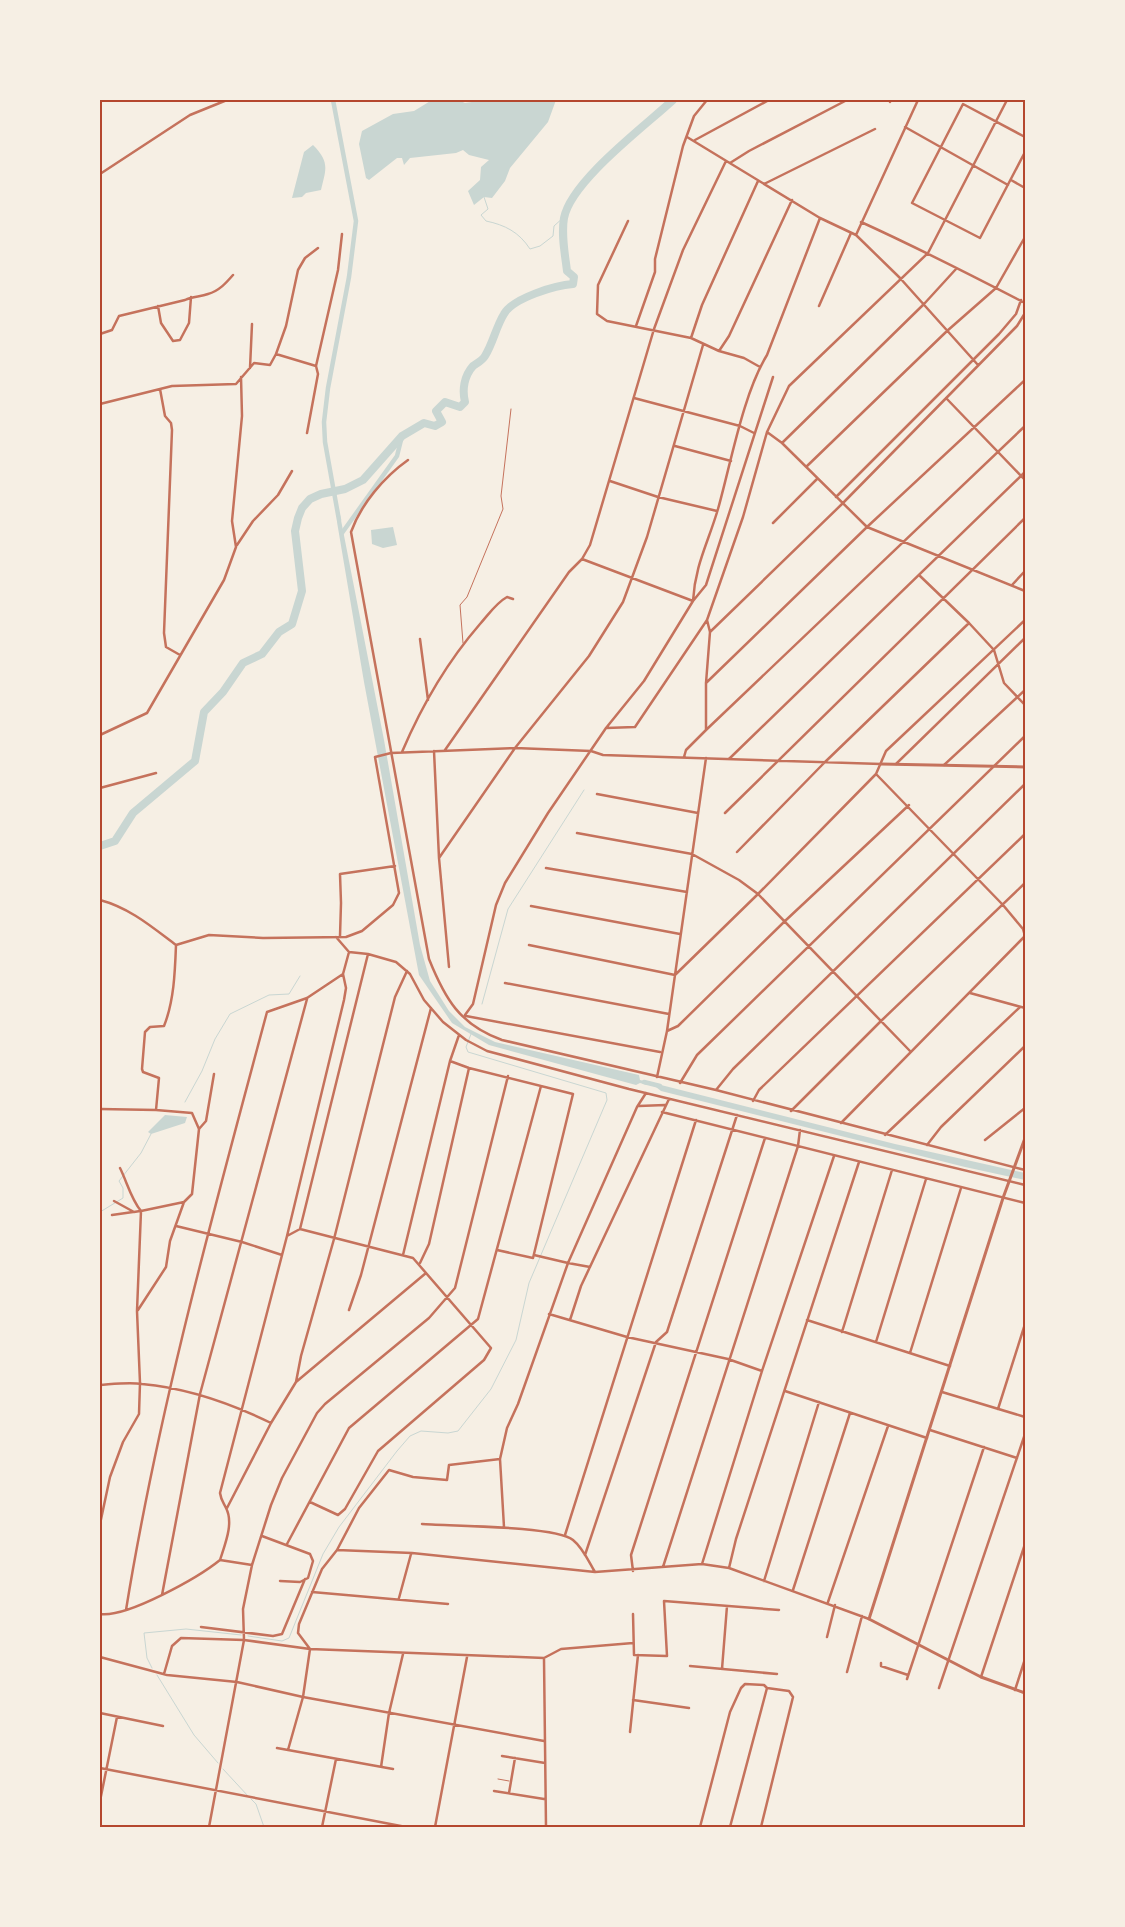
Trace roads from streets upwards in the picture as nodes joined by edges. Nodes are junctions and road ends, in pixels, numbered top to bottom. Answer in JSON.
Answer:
{"nodes":[{"id":1,"x":227,"y":100,"type":"edge"},
{"id":2,"x":707,"y":100,"type":"edge"},
{"id":3,"x":769,"y":100,"type":"edge"},
{"id":4,"x":847,"y":100,"type":"edge"},
{"id":5,"x":918,"y":100,"type":"edge"},
{"id":6,"x":1006,"y":100,"type":"edge"},
{"id":7,"x":995,"y":122,"type":"junction"},
{"id":8,"x":905,"y":126,"type":"junction"},
{"id":9,"x":875,"y":129,"type":"dead end"},
{"id":10,"x":687,"y":137,"type":"junction"},
{"id":11,"x":1025,"y":137,"type":"edge"},
{"id":12,"x":695,"y":140,"type":"junction"},
{"id":13,"x":941,"y":146,"type":"junction"},
{"id":14,"x":1025,"y":152,"type":"edge"},
{"id":15,"x":726,"y":160,"type":"junction"},
{"id":16,"x":730,"y":163,"type":"junction"},
{"id":17,"x":974,"y":165,"type":"junction"},
{"id":18,"x":100,"y":174,"type":"edge"},
{"id":19,"x":1011,"y":180,"type":"junction"},
{"id":20,"x":758,"y":181,"type":"junction"},
{"id":21,"x":764,"y":184,"type":"junction"},
{"id":22,"x":1008,"y":184,"type":"junction"},
{"id":23,"x":1025,"y":188,"type":"edge"},
{"id":24,"x":792,"y":200,"type":"junction"},
{"id":25,"x":820,"y":218,"type":"junction"},
{"id":26,"x":628,"y":221,"type":"dead end"},
{"id":27,"x":946,"y":221,"type":"junction"},
{"id":28,"x":861,"y":222,"type":"junction"},
{"id":29,"x":851,"y":233,"type":"junction"},
{"id":30,"x":342,"y":234,"type":"dead end"},
{"id":31,"x":856,"y":235,"type":"junction"},
{"id":32,"x":1025,"y":238,"type":"edge"},
{"id":33,"x":318,"y":248,"type":"dead end"},
{"id":34,"x":928,"y":253,"type":"junction"},
{"id":35,"x":956,"y":269,"type":"junction"},
{"id":36,"x":233,"y":275,"type":"dead end"},
{"id":37,"x":900,"y":278,"type":"junction"},
{"id":38,"x":996,"y":288,"type":"junction"},
{"id":39,"x":191,"y":297,"type":"junction"},
{"id":40,"x":1020,"y":300,"type":"junction"},
{"id":41,"x":1025,"y":303,"type":"edge"},
{"id":42,"x":924,"y":304,"type":"junction"},
{"id":43,"x":158,"y":306,"type":"junction"},
{"id":44,"x":819,"y":306,"type":"dead end"},
{"id":45,"x":1025,"y":313,"type":"edge"},
{"id":46,"x":252,"y":324,"type":"dead end"},
{"id":47,"x":636,"y":326,"type":"junction"},
{"id":48,"x":654,"y":329,"type":"junction"},
{"id":49,"x":947,"y":330,"type":"junction"},
{"id":50,"x":100,"y":334,"type":"edge"},
{"id":51,"x":691,"y":338,"type":"junction"},
{"id":52,"x":703,"y":345,"type":"junction"},
{"id":53,"x":720,"y":351,"type":"junction"},
{"id":54,"x":276,"y":354,"type":"junction"},
{"id":55,"x":973,"y":359,"type":"junction"},
{"id":56,"x":978,"y":365,"type":"junction"},
{"id":57,"x":316,"y":366,"type":"junction"},
{"id":58,"x":760,"y":367,"type":"junction"},
{"id":59,"x":250,"y":369,"type":"junction"},
{"id":60,"x":772,"y":377,"type":"dead end"},
{"id":61,"x":241,"y":378,"type":"junction"},
{"id":62,"x":1025,"y":380,"type":"edge"},
{"id":63,"x":160,"y":389,"type":"junction"},
{"id":64,"x":634,"y":398,"type":"junction"},
{"id":65,"x":946,"y":398,"type":"junction"},
{"id":66,"x":100,"y":404,"type":"edge"},
{"id":67,"x":686,"y":410,"type":"junction"},
{"id":68,"x":740,"y":426,"type":"junction"},
{"id":69,"x":1025,"y":426,"type":"edge"},
{"id":70,"x":974,"y":429,"type":"junction"},
{"id":71,"x":767,"y":432,"type":"junction"},
{"id":72,"x":307,"y":433,"type":"dead end"},
{"id":73,"x":754,"y":433,"type":"junction"},
{"id":74,"x":782,"y":443,"type":"junction"},
{"id":75,"x":674,"y":446,"type":"junction"},
{"id":76,"x":999,"y":451,"type":"junction"},
{"id":77,"x":408,"y":460,"type":"dead end"},
{"id":78,"x":731,"y":461,"type":"junction"},
{"id":79,"x":806,"y":467,"type":"junction"},
{"id":80,"x":292,"y":471,"type":"dead end"},
{"id":81,"x":1025,"y":472,"type":"edge"},
{"id":82,"x":1021,"y":476,"type":"junction"},
{"id":83,"x":817,"y":479,"type":"junction"},
{"id":84,"x":1025,"y":480,"type":"edge"},
{"id":85,"x":610,"y":481,"type":"junction"},
{"id":86,"x":658,"y":497,"type":"junction"},
{"id":87,"x":836,"y":498,"type":"junction"},
{"id":88,"x":842,"y":504,"type":"junction"},
{"id":89,"x":717,"y":511,"type":"junction"},
{"id":90,"x":1025,"y":518,"type":"edge"},
{"id":91,"x":773,"y":523,"type":"dead end"},
{"id":92,"x":867,"y":527,"type":"junction"},
{"id":93,"x":901,"y":542,"type":"junction"},
{"id":94,"x":236,"y":547,"type":"junction"},
{"id":95,"x":939,"y":556,"type":"junction"},
{"id":96,"x":582,"y":558,"type":"junction"},
{"id":97,"x":973,"y":571,"type":"junction"},
{"id":98,"x":1025,"y":572,"type":"edge"},
{"id":99,"x":918,"y":575,"type":"junction"},
{"id":100,"x":632,"y":579,"type":"junction"},
{"id":101,"x":1012,"y":585,"type":"junction"},
{"id":102,"x":1025,"y":591,"type":"edge"},
{"id":103,"x":513,"y":599,"type":"dead end"},
{"id":104,"x":943,"y":599,"type":"junction"},
{"id":105,"x":693,"y":601,"type":"junction"},
{"id":106,"x":707,"y":620,"type":"junction"},
{"id":107,"x":1025,"y":620,"type":"edge"},
{"id":108,"x":969,"y":623,"type":"junction"},
{"id":109,"x":710,"y":632,"type":"junction"},
{"id":110,"x":1025,"y":638,"type":"edge"},
{"id":111,"x":420,"y":639,"type":"dead end"},
{"id":112,"x":994,"y":650,"type":"junction"},
{"id":113,"x":180,"y":655,"type":"junction"},
{"id":114,"x":999,"y":663,"type":"junction"},
{"id":115,"x":706,"y":683,"type":"junction"},
{"id":116,"x":1025,"y":690,"type":"edge"},
{"id":117,"x":1018,"y":698,"type":"junction"},
{"id":118,"x":428,"y":700,"type":"junction"},
{"id":119,"x":1025,"y":705,"type":"edge"},
{"id":120,"x":606,"y":728,"type":"junction"},
{"id":121,"x":706,"y":730,"type":"junction"},
{"id":122,"x":100,"y":735,"type":"edge"},
{"id":123,"x":1025,"y":736,"type":"edge"},
{"id":124,"x":516,"y":748,"type":"junction"},
{"id":125,"x":445,"y":750,"type":"junction"},
{"id":126,"x":434,"y":751,"type":"junction"},
{"id":127,"x":591,"y":751,"type":"junction"},
{"id":128,"x":402,"y":752,"type":"junction"},
{"id":129,"x":391,"y":753,"type":"junction"},
{"id":130,"x":684,"y":757,"type":"junction"},
{"id":131,"x":706,"y":758,"type":"junction"},
{"id":132,"x":729,"y":759,"type":"junction"},
{"id":133,"x":777,"y":761,"type":"junction"},
{"id":134,"x":824,"y":763,"type":"junction"},
{"id":135,"x":881,"y":764,"type":"junction"},
{"id":136,"x":896,"y":764,"type":"junction"},
{"id":137,"x":944,"y":765,"type":"junction"},
{"id":138,"x":994,"y":766,"type":"junction"},
{"id":139,"x":1025,"y":767,"type":"edge"},
{"id":140,"x":156,"y":773,"type":"dead end"},
{"id":141,"x":876,"y":774,"type":"junction"},
{"id":142,"x":1025,"y":784,"type":"edge"},
{"id":143,"x":100,"y":788,"type":"edge"},
{"id":144,"x":597,"y":794,"type":"dead end"},
{"id":145,"x":909,"y":805,"type":"junction"},
{"id":146,"x":698,"y":813,"type":"junction"},
{"id":147,"x":725,"y":813,"type":"dead end"},
{"id":148,"x":931,"y":828,"type":"junction"},
{"id":149,"x":578,"y":833,"type":"dead end"},
{"id":150,"x":1025,"y":834,"type":"edge"},
{"id":151,"x":737,"y":852,"type":"dead end"},
{"id":152,"x":955,"y":853,"type":"junction"},
{"id":153,"x":692,"y":854,"type":"junction"},
{"id":154,"x":439,"y":858,"type":"junction"},
{"id":155,"x":395,"y":866,"type":"junction"},
{"id":156,"x":546,"y":868,"type":"dead end"},
{"id":157,"x":980,"y":880,"type":"junction"},
{"id":158,"x":1025,"y":883,"type":"edge"},
{"id":159,"x":687,"y":892,"type":"junction"},
{"id":160,"x":758,"y":894,"type":"junction"},
{"id":161,"x":100,"y":900,"type":"edge"},
{"id":162,"x":1003,"y":905,"type":"junction"},
{"id":163,"x":531,"y":906,"type":"dead end"},
{"id":164,"x":785,"y":921,"type":"junction"},
{"id":165,"x":680,"y":934,"type":"junction"},
{"id":166,"x":335,"y":936,"type":"junction"},
{"id":167,"x":340,"y":936,"type":"junction"},
{"id":168,"x":1025,"y":936,"type":"edge"},
{"id":169,"x":176,"y":945,"type":"junction"},
{"id":170,"x":529,"y":945,"type":"dead end"},
{"id":171,"x":809,"y":946,"type":"junction"},
{"id":172,"x":348,"y":952,"type":"junction"},
{"id":173,"x":368,"y":954,"type":"junction"},
{"id":174,"x":449,"y":967,"type":"dead end"},
{"id":175,"x":407,"y":971,"type":"junction"},
{"id":176,"x":833,"y":971,"type":"junction"},
{"id":177,"x":344,"y":974,"type":"junction"},
{"id":178,"x":675,"y":975,"type":"junction"},
{"id":179,"x":505,"y":983,"type":"dead end"},
{"id":180,"x":970,"y":993,"type":"junction"},
{"id":181,"x":857,"y":996,"type":"junction"},
{"id":182,"x":307,"y":998,"type":"junction"},
{"id":183,"x":1020,"y":1007,"type":"junction"},
{"id":184,"x":431,"y":1008,"type":"junction"},
{"id":185,"x":1025,"y":1008,"type":"edge"},
{"id":186,"x":669,"y":1014,"type":"junction"},
{"id":187,"x":464,"y":1016,"type":"junction"},
{"id":188,"x":881,"y":1021,"type":"junction"},
{"id":189,"x":666,"y":1031,"type":"junction"},
{"id":190,"x":460,"y":1035,"type":"junction"},
{"id":191,"x":1025,"y":1046,"type":"edge"},
{"id":192,"x":910,"y":1051,"type":"junction"},
{"id":193,"x":660,"y":1052,"type":"junction"},
{"id":194,"x":450,"y":1061,"type":"junction"},
{"id":195,"x":469,"y":1068,"type":"junction"},
{"id":196,"x":214,"y":1074,"type":"dead end"},
{"id":197,"x":508,"y":1076,"type":"junction"},
{"id":198,"x":657,"y":1077,"type":"junction"},
{"id":199,"x":680,"y":1083,"type":"junction"},
{"id":200,"x":541,"y":1086,"type":"junction"},
{"id":201,"x":716,"y":1090,"type":"junction"},
{"id":202,"x":646,"y":1093,"type":"junction"},
{"id":203,"x":669,"y":1099,"type":"junction"},
{"id":204,"x":752,"y":1101,"type":"junction"},
{"id":205,"x":665,"y":1105,"type":"junction"},
{"id":206,"x":637,"y":1107,"type":"junction"},
{"id":207,"x":1025,"y":1108,"type":"edge"},
{"id":208,"x":100,"y":1109,"type":"edge"},
{"id":209,"x":156,"y":1110,"type":"junction"},
{"id":210,"x":791,"y":1111,"type":"junction"},
{"id":211,"x":662,"y":1112,"type":"junction"},
{"id":212,"x":737,"y":1115,"type":"junction"},
{"id":213,"x":696,"y":1120,"type":"junction"},
{"id":214,"x":841,"y":1124,"type":"junction"},
{"id":215,"x":199,"y":1129,"type":"junction"},
{"id":216,"x":732,"y":1129,"type":"junction"},
{"id":217,"x":800,"y":1130,"type":"junction"},
{"id":218,"x":886,"y":1135,"type":"junction"},
{"id":219,"x":766,"y":1138,"type":"junction"},
{"id":220,"x":985,"y":1140,"type":"dead end"},
{"id":221,"x":1025,"y":1140,"type":"edge"},
{"id":222,"x":927,"y":1145,"type":"junction"},
{"id":223,"x":798,"y":1146,"type":"junction"},
{"id":224,"x":834,"y":1156,"type":"junction"},
{"id":225,"x":859,"y":1162,"type":"junction"},
{"id":226,"x":1014,"y":1167,"type":"junction"},
{"id":227,"x":120,"y":1168,"type":"dead end"},
{"id":228,"x":892,"y":1170,"type":"junction"},
{"id":229,"x":1025,"y":1170,"type":"edge"},
{"id":230,"x":926,"y":1179,"type":"junction"},
{"id":231,"x":1009,"y":1181,"type":"junction"},
{"id":232,"x":1025,"y":1185,"type":"edge"},
{"id":233,"x":961,"y":1188,"type":"junction"},
{"id":234,"x":1003,"y":1198,"type":"junction"},
{"id":235,"x":114,"y":1201,"type":"dead end"},
{"id":236,"x":184,"y":1202,"type":"junction"},
{"id":237,"x":1025,"y":1204,"type":"edge"},
{"id":238,"x":141,"y":1211,"type":"junction"},
{"id":239,"x":134,"y":1212,"type":"junction"},
{"id":240,"x":112,"y":1215,"type":"dead end"},
{"id":241,"x":176,"y":1226,"type":"junction"},
{"id":242,"x":300,"y":1229,"type":"junction"},
{"id":243,"x":207,"y":1234,"type":"junction"},
{"id":244,"x":287,"y":1236,"type":"junction"},
{"id":245,"x":334,"y":1239,"type":"junction"},
{"id":246,"x":242,"y":1242,"type":"junction"},
{"id":247,"x":367,"y":1247,"type":"junction"},
{"id":248,"x":497,"y":1250,"type":"junction"},
{"id":249,"x":282,"y":1255,"type":"junction"},
{"id":250,"x":534,"y":1255,"type":"junction"},
{"id":251,"x":403,"y":1256,"type":"junction"},
{"id":252,"x":419,"y":1263,"type":"junction"},
{"id":253,"x":568,"y":1263,"type":"junction"},
{"id":254,"x":590,"y":1267,"type":"junction"},
{"id":255,"x":426,"y":1272,"type":"junction"},
{"id":256,"x":447,"y":1298,"type":"junction"},
{"id":257,"x":349,"y":1310,"type":"dead end"},
{"id":258,"x":137,"y":1311,"type":"junction"},
{"id":259,"x":549,"y":1314,"type":"junction"},
{"id":260,"x":570,"y":1320,"type":"junction"},
{"id":261,"x":808,"y":1320,"type":"junction"},
{"id":262,"x":1025,"y":1324,"type":"edge"},
{"id":263,"x":472,"y":1326,"type":"junction"},
{"id":264,"x":842,"y":1332,"type":"junction"},
{"id":265,"x":627,"y":1337,"type":"junction"},
{"id":266,"x":656,"y":1342,"type":"junction"},
{"id":267,"x":876,"y":1342,"type":"junction"},
{"id":268,"x":698,"y":1351,"type":"junction"},
{"id":269,"x":910,"y":1352,"type":"junction"},
{"id":270,"x":728,"y":1359,"type":"junction"},
{"id":271,"x":950,"y":1366,"type":"junction"},
{"id":272,"x":762,"y":1371,"type":"junction"},
{"id":273,"x":296,"y":1382,"type":"junction"},
{"id":274,"x":140,"y":1383,"type":"junction"},
{"id":275,"x":100,"y":1385,"type":"edge"},
{"id":276,"x":169,"y":1388,"type":"junction"},
{"id":277,"x":785,"y":1391,"type":"junction"},
{"id":278,"x":942,"y":1392,"type":"junction"},
{"id":279,"x":200,"y":1394,"type":"junction"},
{"id":280,"x":819,"y":1402,"type":"junction"},
{"id":281,"x":240,"y":1408,"type":"junction"},
{"id":282,"x":998,"y":1410,"type":"junction"},
{"id":283,"x":850,"y":1413,"type":"junction"},
{"id":284,"x":1025,"y":1417,"type":"edge"},
{"id":285,"x":271,"y":1423,"type":"junction"},
{"id":286,"x":888,"y":1426,"type":"junction"},
{"id":287,"x":930,"y":1430,"type":"junction"},
{"id":288,"x":1025,"y":1434,"type":"edge"},
{"id":289,"x":927,"y":1438,"type":"junction"},
{"id":290,"x":984,"y":1447,"type":"junction"},
{"id":291,"x":1017,"y":1458,"type":"junction"},
{"id":292,"x":500,"y":1459,"type":"junction"},
{"id":293,"x":310,"y":1502,"type":"junction"},
{"id":294,"x":226,"y":1508,"type":"junction"},
{"id":295,"x":100,"y":1524,"type":"edge"},
{"id":296,"x":422,"y":1524,"type":"dead end"},
{"id":297,"x":504,"y":1527,"type":"junction"},
{"id":298,"x":566,"y":1535,"type":"junction"},
{"id":299,"x":262,"y":1536,"type":"junction"},
{"id":300,"x":287,"y":1544,"type":"junction"},
{"id":301,"x":1025,"y":1544,"type":"edge"},
{"id":302,"x":337,"y":1550,"type":"junction"},
{"id":303,"x":412,"y":1553,"type":"junction"},
{"id":304,"x":585,"y":1555,"type":"junction"},
{"id":305,"x":220,"y":1560,"type":"junction"},
{"id":306,"x":702,"y":1564,"type":"junction"},
{"id":307,"x":252,"y":1565,"type":"junction"},
{"id":308,"x":663,"y":1567,"type":"junction"},
{"id":309,"x":729,"y":1568,"type":"junction"},
{"id":310,"x":633,"y":1571,"type":"junction"},
{"id":311,"x":595,"y":1572,"type":"junction"},
{"id":312,"x":305,"y":1579,"type":"junction"},
{"id":313,"x":280,"y":1581,"type":"dead end"},
{"id":314,"x":764,"y":1581,"type":"junction"},
{"id":315,"x":793,"y":1590,"type":"junction"},
{"id":316,"x":312,"y":1592,"type":"junction"},
{"id":317,"x":162,"y":1594,"type":"junction"},
{"id":318,"x":399,"y":1598,"type":"junction"},
{"id":319,"x":828,"y":1602,"type":"junction"},
{"id":320,"x":448,"y":1604,"type":"dead end"},
{"id":321,"x":835,"y":1605,"type":"junction"},
{"id":322,"x":727,"y":1606,"type":"junction"},
{"id":323,"x":126,"y":1610,"type":"junction"},
{"id":324,"x":779,"y":1610,"type":"dead end"},
{"id":325,"x":100,"y":1614,"type":"edge"},
{"id":326,"x":633,"y":1614,"type":"dead end"},
{"id":327,"x":862,"y":1616,"type":"junction"},
{"id":328,"x":869,"y":1619,"type":"junction"},
{"id":329,"x":201,"y":1627,"type":"dead end"},
{"id":330,"x":243,"y":1632,"type":"junction"},
{"id":331,"x":827,"y":1637,"type":"dead end"},
{"id":332,"x":244,"y":1640,"type":"junction"},
{"id":333,"x":634,"y":1643,"type":"junction"},
{"id":334,"x":918,"y":1645,"type":"junction"},
{"id":335,"x":310,"y":1649,"type":"junction"},
{"id":336,"x":403,"y":1654,"type":"junction"},
{"id":337,"x":638,"y":1655,"type":"junction"},
{"id":338,"x":100,"y":1657,"type":"edge"},
{"id":339,"x":468,"y":1657,"type":"junction"},
{"id":340,"x":544,"y":1658,"type":"junction"},
{"id":341,"x":1025,"y":1659,"type":"edge"},
{"id":342,"x":948,"y":1661,"type":"junction"},
{"id":343,"x":881,"y":1663,"type":"dead end"},
{"id":344,"x":690,"y":1666,"type":"dead end"},
{"id":345,"x":722,"y":1670,"type":"junction"},
{"id":346,"x":847,"y":1672,"type":"dead end"},
{"id":347,"x":164,"y":1674,"type":"junction"},
{"id":348,"x":777,"y":1674,"type":"dead end"},
{"id":349,"x":982,"y":1677,"type":"junction"},
{"id":350,"x":236,"y":1682,"type":"junction"},
{"id":351,"x":767,"y":1688,"type":"junction"},
{"id":352,"x":939,"y":1688,"type":"dead end"},
{"id":353,"x":1015,"y":1690,"type":"junction"},
{"id":354,"x":1025,"y":1694,"type":"edge"},
{"id":355,"x":302,"y":1697,"type":"junction"},
{"id":356,"x":633,"y":1700,"type":"junction"},
{"id":357,"x":690,"y":1708,"type":"dead end"},
{"id":358,"x":100,"y":1713,"type":"edge"},
{"id":359,"x":389,"y":1713,"type":"junction"},
{"id":360,"x":117,"y":1716,"type":"junction"},
{"id":361,"x":455,"y":1725,"type":"junction"},
{"id":362,"x":164,"y":1726,"type":"dead end"},
{"id":363,"x":630,"y":1732,"type":"dead end"},
{"id":364,"x":544,"y":1741,"type":"junction"},
{"id":365,"x":277,"y":1748,"type":"dead end"},
{"id":366,"x":288,"y":1750,"type":"junction"},
{"id":367,"x":502,"y":1756,"type":"dead end"},
{"id":368,"x":515,"y":1758,"type":"junction"},
{"id":369,"x":336,"y":1759,"type":"junction"},
{"id":370,"x":544,"y":1763,"type":"junction"},
{"id":371,"x":380,"y":1767,"type":"junction"},
{"id":372,"x":100,"y":1768,"type":"edge"},
{"id":373,"x":107,"y":1769,"type":"junction"},
{"id":374,"x":393,"y":1769,"type":"dead end"},
{"id":375,"x":216,"y":1791,"type":"junction"},
{"id":376,"x":494,"y":1791,"type":"dead end"},
{"id":377,"x":510,"y":1794,"type":"junction"},
{"id":378,"x":544,"y":1800,"type":"junction"},
{"id":379,"x":100,"y":1801,"type":"edge"},
{"id":380,"x":325,"y":1812,"type":"junction"},
{"id":381,"x":209,"y":1827,"type":"edge"},
{"id":382,"x":322,"y":1827,"type":"edge"},
{"id":383,"x":406,"y":1827,"type":"edge"},
{"id":384,"x":435,"y":1827,"type":"edge"},
{"id":385,"x":546,"y":1827,"type":"edge"},
{"id":386,"x":700,"y":1827,"type":"edge"},
{"id":387,"x":730,"y":1827,"type":"edge"},
{"id":388,"x":761,"y":1827,"type":"edge"}],
"edges":[{"from":1,"to":18,"type":"street"},
{"from":2,"to":10,"type":"street"},
{"from":3,"to":12,"type":"street"},
{"from":4,"to":16,"type":"street"},
{"from":5,"to":8,"type":"street"},
{"from":6,"to":7,"type":"street"},
{"from":7,"to":11,"type":"street"},
{"from":7,"to":13,"type":"street"},
{"from":7,"to":17,"type":"street"},
{"from":8,"to":13,"type":"street"},
{"from":8,"to":28,"type":"street"},
{"from":9,"to":21,"type":"street"},
{"from":10,"to":12,"type":"street"},
{"from":10,"to":47,"type":"street"},
{"from":12,"to":15,"type":"street"},
{"from":13,"to":17,"type":"street"},
{"from":13,"to":27,"type":"street"},
{"from":14,"to":19,"type":"street"},
{"from":15,"to":16,"type":"street"},
{"from":15,"to":48,"type":"street"},
{"from":16,"to":20,"type":"street"},
{"from":17,"to":22,"type":"street"},
{"from":17,"to":27,"type":"street"},
{"from":19,"to":22,"type":"street"},
{"from":19,"to":23,"type":"street"},
{"from":20,"to":21,"type":"street"},
{"from":20,"to":51,"type":"street"},
{"from":21,"to":24,"type":"street"},
{"from":22,"to":27,"type":"street"},
{"from":24,"to":25,"type":"street"},
{"from":24,"to":53,"type":"street"},
{"from":25,"to":29,"type":"street"},
{"from":25,"to":58,"type":"street"},
{"from":26,"to":47,"type":"street"},
{"from":27,"to":34,"type":"street"},
{"from":28,"to":31,"type":"street"},
{"from":28,"to":34,"type":"street"},
{"from":29,"to":31,"type":"street"},
{"from":29,"to":44,"type":"street"},
{"from":30,"to":57,"type":"street"},
{"from":31,"to":37,"type":"street"},
{"from":32,"to":38,"type":"street"},
{"from":33,"to":54,"type":"street"},
{"from":34,"to":35,"type":"street"},
{"from":34,"to":37,"type":"street"},
{"from":35,"to":38,"type":"street"},
{"from":35,"to":42,"type":"street"},
{"from":36,"to":39,"type":"street"},
{"from":37,"to":42,"type":"street"},
{"from":37,"to":71,"type":"street"},
{"from":38,"to":40,"type":"street"},
{"from":38,"to":49,"type":"street"},
{"from":39,"to":43,"type":"street"},
{"from":39,"to":43,"type":"street"},
{"from":40,"to":41,"type":"street"},
{"from":40,"to":55,"type":"street"},
{"from":42,"to":49,"type":"street"},
{"from":42,"to":74,"type":"street"},
{"from":43,"to":50,"type":"street"},
{"from":45,"to":56,"type":"street"},
{"from":46,"to":59,"type":"street"},
{"from":47,"to":48,"type":"street"},
{"from":48,"to":51,"type":"street"},
{"from":48,"to":64,"type":"street"},
{"from":49,"to":55,"type":"street"},
{"from":49,"to":79,"type":"street"},
{"from":51,"to":52,"type":"street"},
{"from":52,"to":53,"type":"street"},
{"from":52,"to":67,"type":"street"},
{"from":53,"to":58,"type":"street"},
{"from":54,"to":57,"type":"street"},
{"from":54,"to":59,"type":"street"},
{"from":55,"to":56,"type":"street"},
{"from":55,"to":87,"type":"street"},
{"from":56,"to":65,"type":"street"},
{"from":57,"to":72,"type":"street"},
{"from":58,"to":68,"type":"street"},
{"from":59,"to":61,"type":"street"},
{"from":60,"to":73,"type":"street"},
{"from":61,"to":63,"type":"street"},
{"from":61,"to":94,"type":"street"},
{"from":62,"to":70,"type":"street"},
{"from":63,"to":66,"type":"street"},
{"from":63,"to":113,"type":"street"},
{"from":64,"to":67,"type":"street"},
{"from":64,"to":85,"type":"street"},
{"from":65,"to":70,"type":"street"},
{"from":65,"to":88,"type":"street"},
{"from":67,"to":68,"type":"street"},
{"from":67,"to":75,"type":"street"},
{"from":68,"to":73,"type":"street"},
{"from":68,"to":78,"type":"street"},
{"from":69,"to":76,"type":"street"},
{"from":70,"to":76,"type":"street"},
{"from":70,"to":92,"type":"street"},
{"from":71,"to":74,"type":"street"},
{"from":71,"to":106,"type":"street"},
{"from":73,"to":105,"type":"street"},
{"from":74,"to":79,"type":"street"},
{"from":75,"to":78,"type":"street"},
{"from":75,"to":86,"type":"street"},
{"from":76,"to":82,"type":"street"},
{"from":76,"to":93,"type":"street"},
{"from":77,"to":129,"type":"street"},
{"from":78,"to":89,"type":"street"},
{"from":79,"to":83,"type":"street"},
{"from":80,"to":94,"type":"street"},
{"from":81,"to":82,"type":"street"},
{"from":82,"to":84,"type":"street"},
{"from":82,"to":95,"type":"street"},
{"from":83,"to":87,"type":"street"},
{"from":83,"to":91,"type":"street"},
{"from":85,"to":86,"type":"street"},
{"from":85,"to":96,"type":"street"},
{"from":86,"to":89,"type":"street"},
{"from":86,"to":100,"type":"street"},
{"from":87,"to":88,"type":"street"},
{"from":88,"to":92,"type":"street"},
{"from":88,"to":109,"type":"street"},
{"from":89,"to":105,"type":"street"},
{"from":90,"to":97,"type":"street"},
{"from":92,"to":93,"type":"street"},
{"from":92,"to":115,"type":"street"},
{"from":93,"to":95,"type":"street"},
{"from":93,"to":121,"type":"street"},
{"from":94,"to":113,"type":"street"},
{"from":95,"to":97,"type":"street"},
{"from":95,"to":99,"type":"street"},
{"from":96,"to":100,"type":"street"},
{"from":96,"to":125,"type":"street"},
{"from":97,"to":101,"type":"street"},
{"from":97,"to":104,"type":"street"},
{"from":98,"to":101,"type":"street"},
{"from":99,"to":104,"type":"street"},
{"from":99,"to":132,"type":"street"},
{"from":100,"to":105,"type":"street"},
{"from":100,"to":124,"type":"street"},
{"from":101,"to":102,"type":"street"},
{"from":103,"to":118,"type":"street"},
{"from":104,"to":108,"type":"street"},
{"from":104,"to":133,"type":"street"},
{"from":105,"to":120,"type":"street"},
{"from":106,"to":109,"type":"street"},
{"from":106,"to":120,"type":"street"},
{"from":107,"to":112,"type":"street"},
{"from":108,"to":112,"type":"street"},
{"from":108,"to":134,"type":"street"},
{"from":109,"to":115,"type":"street"},
{"from":110,"to":114,"type":"street"},
{"from":111,"to":118,"type":"street"},
{"from":112,"to":114,"type":"street"},
{"from":112,"to":135,"type":"street"},
{"from":113,"to":122,"type":"street"},
{"from":114,"to":117,"type":"street"},
{"from":114,"to":136,"type":"street"},
{"from":115,"to":121,"type":"street"},
{"from":116,"to":117,"type":"street"},
{"from":117,"to":119,"type":"street"},
{"from":117,"to":137,"type":"street"},
{"from":118,"to":128,"type":"street"},
{"from":120,"to":127,"type":"street"},
{"from":121,"to":130,"type":"street"},
{"from":123,"to":138,"type":"street"},
{"from":124,"to":125,"type":"street"},
{"from":124,"to":127,"type":"street"},
{"from":124,"to":154,"type":"street"},
{"from":125,"to":126,"type":"street"},
{"from":126,"to":128,"type":"street"},
{"from":126,"to":154,"type":"street"},
{"from":127,"to":130,"type":"street"},
{"from":127,"to":187,"type":"street"},
{"from":128,"to":129,"type":"street"},
{"from":129,"to":155,"type":"street"},
{"from":129,"to":187,"type":"street"},
{"from":130,"to":131,"type":"street"},
{"from":131,"to":132,"type":"street"},
{"from":131,"to":146,"type":"street"},
{"from":132,"to":133,"type":"street"},
{"from":133,"to":134,"type":"street"},
{"from":133,"to":147,"type":"street"},
{"from":134,"to":135,"type":"street"},
{"from":134,"to":151,"type":"street"},
{"from":135,"to":136,"type":"street"},
{"from":135,"to":141,"type":"street"},
{"from":136,"to":137,"type":"street"},
{"from":137,"to":138,"type":"street"},
{"from":138,"to":139,"type":"street"},
{"from":138,"to":148,"type":"street"},
{"from":140,"to":143,"type":"street"},
{"from":141,"to":145,"type":"street"},
{"from":141,"to":160,"type":"street"},
{"from":142,"to":152,"type":"street"},
{"from":144,"to":146,"type":"street"},
{"from":145,"to":148,"type":"street"},
{"from":145,"to":164,"type":"street"},
{"from":146,"to":153,"type":"street"},
{"from":148,"to":152,"type":"street"},
{"from":148,"to":171,"type":"street"},
{"from":149,"to":153,"type":"street"},
{"from":150,"to":157,"type":"street"},
{"from":152,"to":157,"type":"street"},
{"from":152,"to":176,"type":"street"},
{"from":153,"to":159,"type":"street"},
{"from":153,"to":160,"type":"street"},
{"from":154,"to":174,"type":"street"},
{"from":155,"to":167,"type":"street"},
{"from":155,"to":167,"type":"street"},
{"from":156,"to":159,"type":"street"},
{"from":157,"to":162,"type":"street"},
{"from":157,"to":181,"type":"street"},
{"from":158,"to":162,"type":"street"},
{"from":159,"to":165,"type":"street"},
{"from":160,"to":164,"type":"street"},
{"from":160,"to":178,"type":"street"},
{"from":161,"to":169,"type":"street"},
{"from":162,"to":168,"type":"street"},
{"from":162,"to":188,"type":"street"},
{"from":163,"to":165,"type":"street"},
{"from":164,"to":171,"type":"street"},
{"from":164,"to":189,"type":"street"},
{"from":165,"to":178,"type":"street"},
{"from":166,"to":167,"type":"street"},
{"from":166,"to":169,"type":"street"},
{"from":166,"to":172,"type":"street"},
{"from":168,"to":180,"type":"street"},
{"from":169,"to":209,"type":"street"},
{"from":170,"to":178,"type":"street"},
{"from":171,"to":176,"type":"street"},
{"from":171,"to":199,"type":"street"},
{"from":172,"to":173,"type":"street"},
{"from":172,"to":177,"type":"street"},
{"from":173,"to":175,"type":"street"},
{"from":173,"to":242,"type":"street"},
{"from":175,"to":184,"type":"street"},
{"from":175,"to":245,"type":"street"},
{"from":176,"to":181,"type":"street"},
{"from":176,"to":201,"type":"street"},
{"from":177,"to":182,"type":"street"},
{"from":177,"to":244,"type":"street"},
{"from":178,"to":186,"type":"street"},
{"from":179,"to":186,"type":"street"},
{"from":180,"to":183,"type":"street"},
{"from":180,"to":192,"type":"street"},
{"from":181,"to":188,"type":"street"},
{"from":181,"to":204,"type":"street"},
{"from":182,"to":243,"type":"street"},
{"from":182,"to":246,"type":"street"},
{"from":183,"to":185,"type":"street"},
{"from":183,"to":218,"type":"street"},
{"from":184,"to":190,"type":"street"},
{"from":184,"to":247,"type":"street"},
{"from":186,"to":189,"type":"street"},
{"from":187,"to":193,"type":"street"},
{"from":187,"to":198,"type":"street"},
{"from":188,"to":192,"type":"street"},
{"from":188,"to":210,"type":"street"},
{"from":189,"to":193,"type":"street"},
{"from":190,"to":194,"type":"street"},
{"from":190,"to":202,"type":"street"},
{"from":191,"to":222,"type":"street"},
{"from":192,"to":214,"type":"street"},
{"from":193,"to":198,"type":"street"},
{"from":194,"to":195,"type":"street"},
{"from":194,"to":251,"type":"street"},
{"from":195,"to":197,"type":"street"},
{"from":195,"to":252,"type":"street"},
{"from":196,"to":215,"type":"street"},
{"from":197,"to":200,"type":"street"},
{"from":197,"to":256,"type":"street"},
{"from":198,"to":199,"type":"street"},
{"from":199,"to":201,"type":"street"},
{"from":200,"to":248,"type":"street"},
{"from":200,"to":250,"type":"street"},
{"from":201,"to":204,"type":"street"},
{"from":202,"to":203,"type":"street"},
{"from":202,"to":206,"type":"street"},
{"from":203,"to":205,"type":"street"},
{"from":203,"to":212,"type":"street"},
{"from":204,"to":210,"type":"street"},
{"from":205,"to":206,"type":"street"},
{"from":205,"to":211,"type":"street"},
{"from":206,"to":253,"type":"street"},
{"from":207,"to":220,"type":"street"},
{"from":208,"to":209,"type":"street"},
{"from":209,"to":215,"type":"street"},
{"from":210,"to":214,"type":"street"},
{"from":211,"to":213,"type":"street"},
{"from":211,"to":254,"type":"street"},
{"from":212,"to":216,"type":"street"},
{"from":212,"to":217,"type":"street"},
{"from":213,"to":216,"type":"street"},
{"from":213,"to":265,"type":"street"},
{"from":214,"to":218,"type":"street"},
{"from":215,"to":236,"type":"street"},
{"from":216,"to":219,"type":"street"},
{"from":216,"to":266,"type":"street"},
{"from":217,"to":223,"type":"street"},
{"from":217,"to":231,"type":"street"},
{"from":218,"to":222,"type":"street"},
{"from":219,"to":223,"type":"street"},
{"from":219,"to":268,"type":"street"},
{"from":221,"to":226,"type":"street"},
{"from":222,"to":226,"type":"street"},
{"from":223,"to":224,"type":"street"},
{"from":223,"to":270,"type":"street"},
{"from":224,"to":225,"type":"street"},
{"from":224,"to":272,"type":"street"},
{"from":225,"to":228,"type":"street"},
{"from":225,"to":261,"type":"street"},
{"from":226,"to":229,"type":"street"},
{"from":226,"to":231,"type":"street"},
{"from":227,"to":238,"type":"street"},
{"from":228,"to":230,"type":"street"},
{"from":228,"to":264,"type":"street"},
{"from":230,"to":233,"type":"street"},
{"from":230,"to":267,"type":"street"},
{"from":231,"to":232,"type":"street"},
{"from":231,"to":234,"type":"street"},
{"from":233,"to":234,"type":"street"},
{"from":233,"to":269,"type":"street"},
{"from":234,"to":237,"type":"street"},
{"from":234,"to":271,"type":"street"},
{"from":235,"to":239,"type":"street"},
{"from":236,"to":238,"type":"street"},
{"from":236,"to":241,"type":"street"},
{"from":238,"to":239,"type":"street"},
{"from":238,"to":258,"type":"street"},
{"from":239,"to":240,"type":"street"},
{"from":241,"to":243,"type":"street"},
{"from":241,"to":258,"type":"street"},
{"from":242,"to":244,"type":"street"},
{"from":242,"to":245,"type":"street"},
{"from":243,"to":246,"type":"street"},
{"from":243,"to":276,"type":"street"},
{"from":244,"to":249,"type":"street"},
{"from":245,"to":247,"type":"street"},
{"from":245,"to":273,"type":"street"},
{"from":246,"to":249,"type":"street"},
{"from":246,"to":279,"type":"street"},
{"from":247,"to":251,"type":"street"},
{"from":247,"to":257,"type":"street"},
{"from":248,"to":250,"type":"street"},
{"from":248,"to":263,"type":"street"},
{"from":249,"to":281,"type":"street"},
{"from":250,"to":253,"type":"street"},
{"from":251,"to":252,"type":"street"},
{"from":252,"to":255,"type":"street"},
{"from":253,"to":254,"type":"street"},
{"from":253,"to":259,"type":"street"},
{"from":254,"to":260,"type":"street"},
{"from":255,"to":256,"type":"street"},
{"from":255,"to":273,"type":"street"},
{"from":256,"to":263,"type":"street"},
{"from":256,"to":299,"type":"street"},
{"from":258,"to":274,"type":"street"},
{"from":259,"to":260,"type":"street"},
{"from":259,"to":292,"type":"street"},
{"from":260,"to":265,"type":"street"},
{"from":261,"to":264,"type":"street"},
{"from":261,"to":277,"type":"street"},
{"from":262,"to":282,"type":"street"},
{"from":263,"to":293,"type":"street"},
{"from":263,"to":293,"type":"street"},
{"from":264,"to":267,"type":"street"},
{"from":265,"to":266,"type":"street"},
{"from":265,"to":298,"type":"street"},
{"from":266,"to":268,"type":"street"},
{"from":266,"to":304,"type":"street"},
{"from":267,"to":269,"type":"street"},
{"from":268,"to":270,"type":"street"},
{"from":268,"to":310,"type":"street"},
{"from":269,"to":271,"type":"street"},
{"from":270,"to":272,"type":"street"},
{"from":270,"to":308,"type":"street"},
{"from":271,"to":278,"type":"street"},
{"from":272,"to":306,"type":"street"},
{"from":273,"to":285,"type":"street"},
{"from":274,"to":275,"type":"street"},
{"from":274,"to":276,"type":"street"},
{"from":274,"to":295,"type":"street"},
{"from":276,"to":279,"type":"street"},
{"from":276,"to":323,"type":"street"},
{"from":277,"to":280,"type":"street"},
{"from":277,"to":309,"type":"street"},
{"from":278,"to":282,"type":"street"},
{"from":278,"to":287,"type":"street"},
{"from":279,"to":281,"type":"street"},
{"from":279,"to":317,"type":"street"},
{"from":280,"to":283,"type":"street"},
{"from":280,"to":314,"type":"street"},
{"from":281,"to":285,"type":"street"},
{"from":281,"to":294,"type":"street"},
{"from":282,"to":284,"type":"street"},
{"from":283,"to":286,"type":"street"},
{"from":283,"to":315,"type":"street"},
{"from":285,"to":294,"type":"street"},
{"from":286,"to":289,"type":"street"},
{"from":286,"to":319,"type":"street"},
{"from":287,"to":289,"type":"street"},
{"from":287,"to":290,"type":"street"},
{"from":288,"to":291,"type":"street"},
{"from":289,"to":328,"type":"street"},
{"from":290,"to":291,"type":"street"},
{"from":290,"to":334,"type":"street"},
{"from":291,"to":342,"type":"street"},
{"from":292,"to":297,"type":"street"},
{"from":292,"to":302,"type":"street"},
{"from":293,"to":300,"type":"street"},
{"from":294,"to":305,"type":"street"},
{"from":296,"to":297,"type":"street"},
{"from":297,"to":298,"type":"street"},
{"from":298,"to":304,"type":"street"},
{"from":299,"to":300,"type":"street"},
{"from":299,"to":307,"type":"street"},
{"from":300,"to":312,"type":"street"},
{"from":301,"to":349,"type":"street"},
{"from":302,"to":303,"type":"street"},
{"from":302,"to":316,"type":"street"},
{"from":303,"to":311,"type":"street"},
{"from":303,"to":318,"type":"street"},
{"from":304,"to":311,"type":"street"},
{"from":305,"to":307,"type":"street"},
{"from":305,"to":317,"type":"street"},
{"from":306,"to":308,"type":"street"},
{"from":306,"to":309,"type":"street"},
{"from":307,"to":330,"type":"street"},
{"from":308,"to":310,"type":"street"},
{"from":309,"to":314,"type":"street"},
{"from":310,"to":311,"type":"street"},
{"from":312,"to":313,"type":"street"},
{"from":312,"to":330,"type":"street"},
{"from":314,"to":315,"type":"street"},
{"from":315,"to":319,"type":"street"},
{"from":316,"to":318,"type":"street"},
{"from":316,"to":335,"type":"street"},
{"from":317,"to":323,"type":"street"},
{"from":318,"to":320,"type":"street"},
{"from":319,"to":321,"type":"street"},
{"from":321,"to":327,"type":"street"},
{"from":321,"to":331,"type":"street"},
{"from":322,"to":324,"type":"street"},
{"from":322,"to":337,"type":"street"},
{"from":322,"to":345,"type":"street"},
{"from":323,"to":325,"type":"street"},
{"from":326,"to":333,"type":"street"},
{"from":327,"to":328,"type":"street"},
{"from":327,"to":346,"type":"street"},
{"from":328,"to":334,"type":"street"},
{"from":329,"to":330,"type":"street"},
{"from":330,"to":332,"type":"street"},
{"from":332,"to":335,"type":"street"},
{"from":332,"to":347,"type":"street"},
{"from":332,"to":350,"type":"street"},
{"from":333,"to":337,"type":"street"},
{"from":333,"to":340,"type":"street"},
{"from":334,"to":342,"type":"street"},
{"from":334,"to":343,"type":"street"},
{"from":335,"to":336,"type":"street"},
{"from":335,"to":355,"type":"street"},
{"from":336,"to":339,"type":"street"},
{"from":336,"to":359,"type":"street"},
{"from":337,"to":356,"type":"street"},
{"from":338,"to":347,"type":"street"},
{"from":339,"to":340,"type":"street"},
{"from":339,"to":361,"type":"street"},
{"from":340,"to":364,"type":"street"},
{"from":341,"to":353,"type":"street"},
{"from":342,"to":349,"type":"street"},
{"from":342,"to":352,"type":"street"},
{"from":344,"to":345,"type":"street"},
{"from":345,"to":348,"type":"street"},
{"from":347,"to":350,"type":"street"},
{"from":349,"to":353,"type":"street"},
{"from":350,"to":355,"type":"street"},
{"from":350,"to":375,"type":"street"},
{"from":351,"to":386,"type":"street"},
{"from":351,"to":387,"type":"street"},
{"from":351,"to":388,"type":"street"},
{"from":353,"to":354,"type":"street"},
{"from":355,"to":359,"type":"street"},
{"from":355,"to":366,"type":"street"},
{"from":356,"to":357,"type":"street"},
{"from":356,"to":363,"type":"street"},
{"from":358,"to":360,"type":"street"},
{"from":359,"to":361,"type":"street"},
{"from":359,"to":371,"type":"street"},
{"from":360,"to":362,"type":"street"},
{"from":360,"to":373,"type":"street"},
{"from":361,"to":364,"type":"street"},
{"from":361,"to":384,"type":"street"},
{"from":364,"to":370,"type":"street"},
{"from":365,"to":366,"type":"street"},
{"from":366,"to":369,"type":"street"},
{"from":367,"to":368,"type":"street"},
{"from":368,"to":370,"type":"street"},
{"from":368,"to":377,"type":"street"},
{"from":369,"to":371,"type":"street"},
{"from":369,"to":380,"type":"street"},
{"from":370,"to":378,"type":"street"},
{"from":371,"to":374,"type":"street"},
{"from":372,"to":373,"type":"street"},
{"from":373,"to":375,"type":"street"},
{"from":373,"to":379,"type":"street"},
{"from":375,"to":380,"type":"street"},
{"from":375,"to":381,"type":"street"},
{"from":376,"to":377,"type":"street"},
{"from":377,"to":378,"type":"street"},
{"from":378,"to":385,"type":"street"},
{"from":380,"to":382,"type":"street"},
{"from":380,"to":383,"type":"street"}]}
